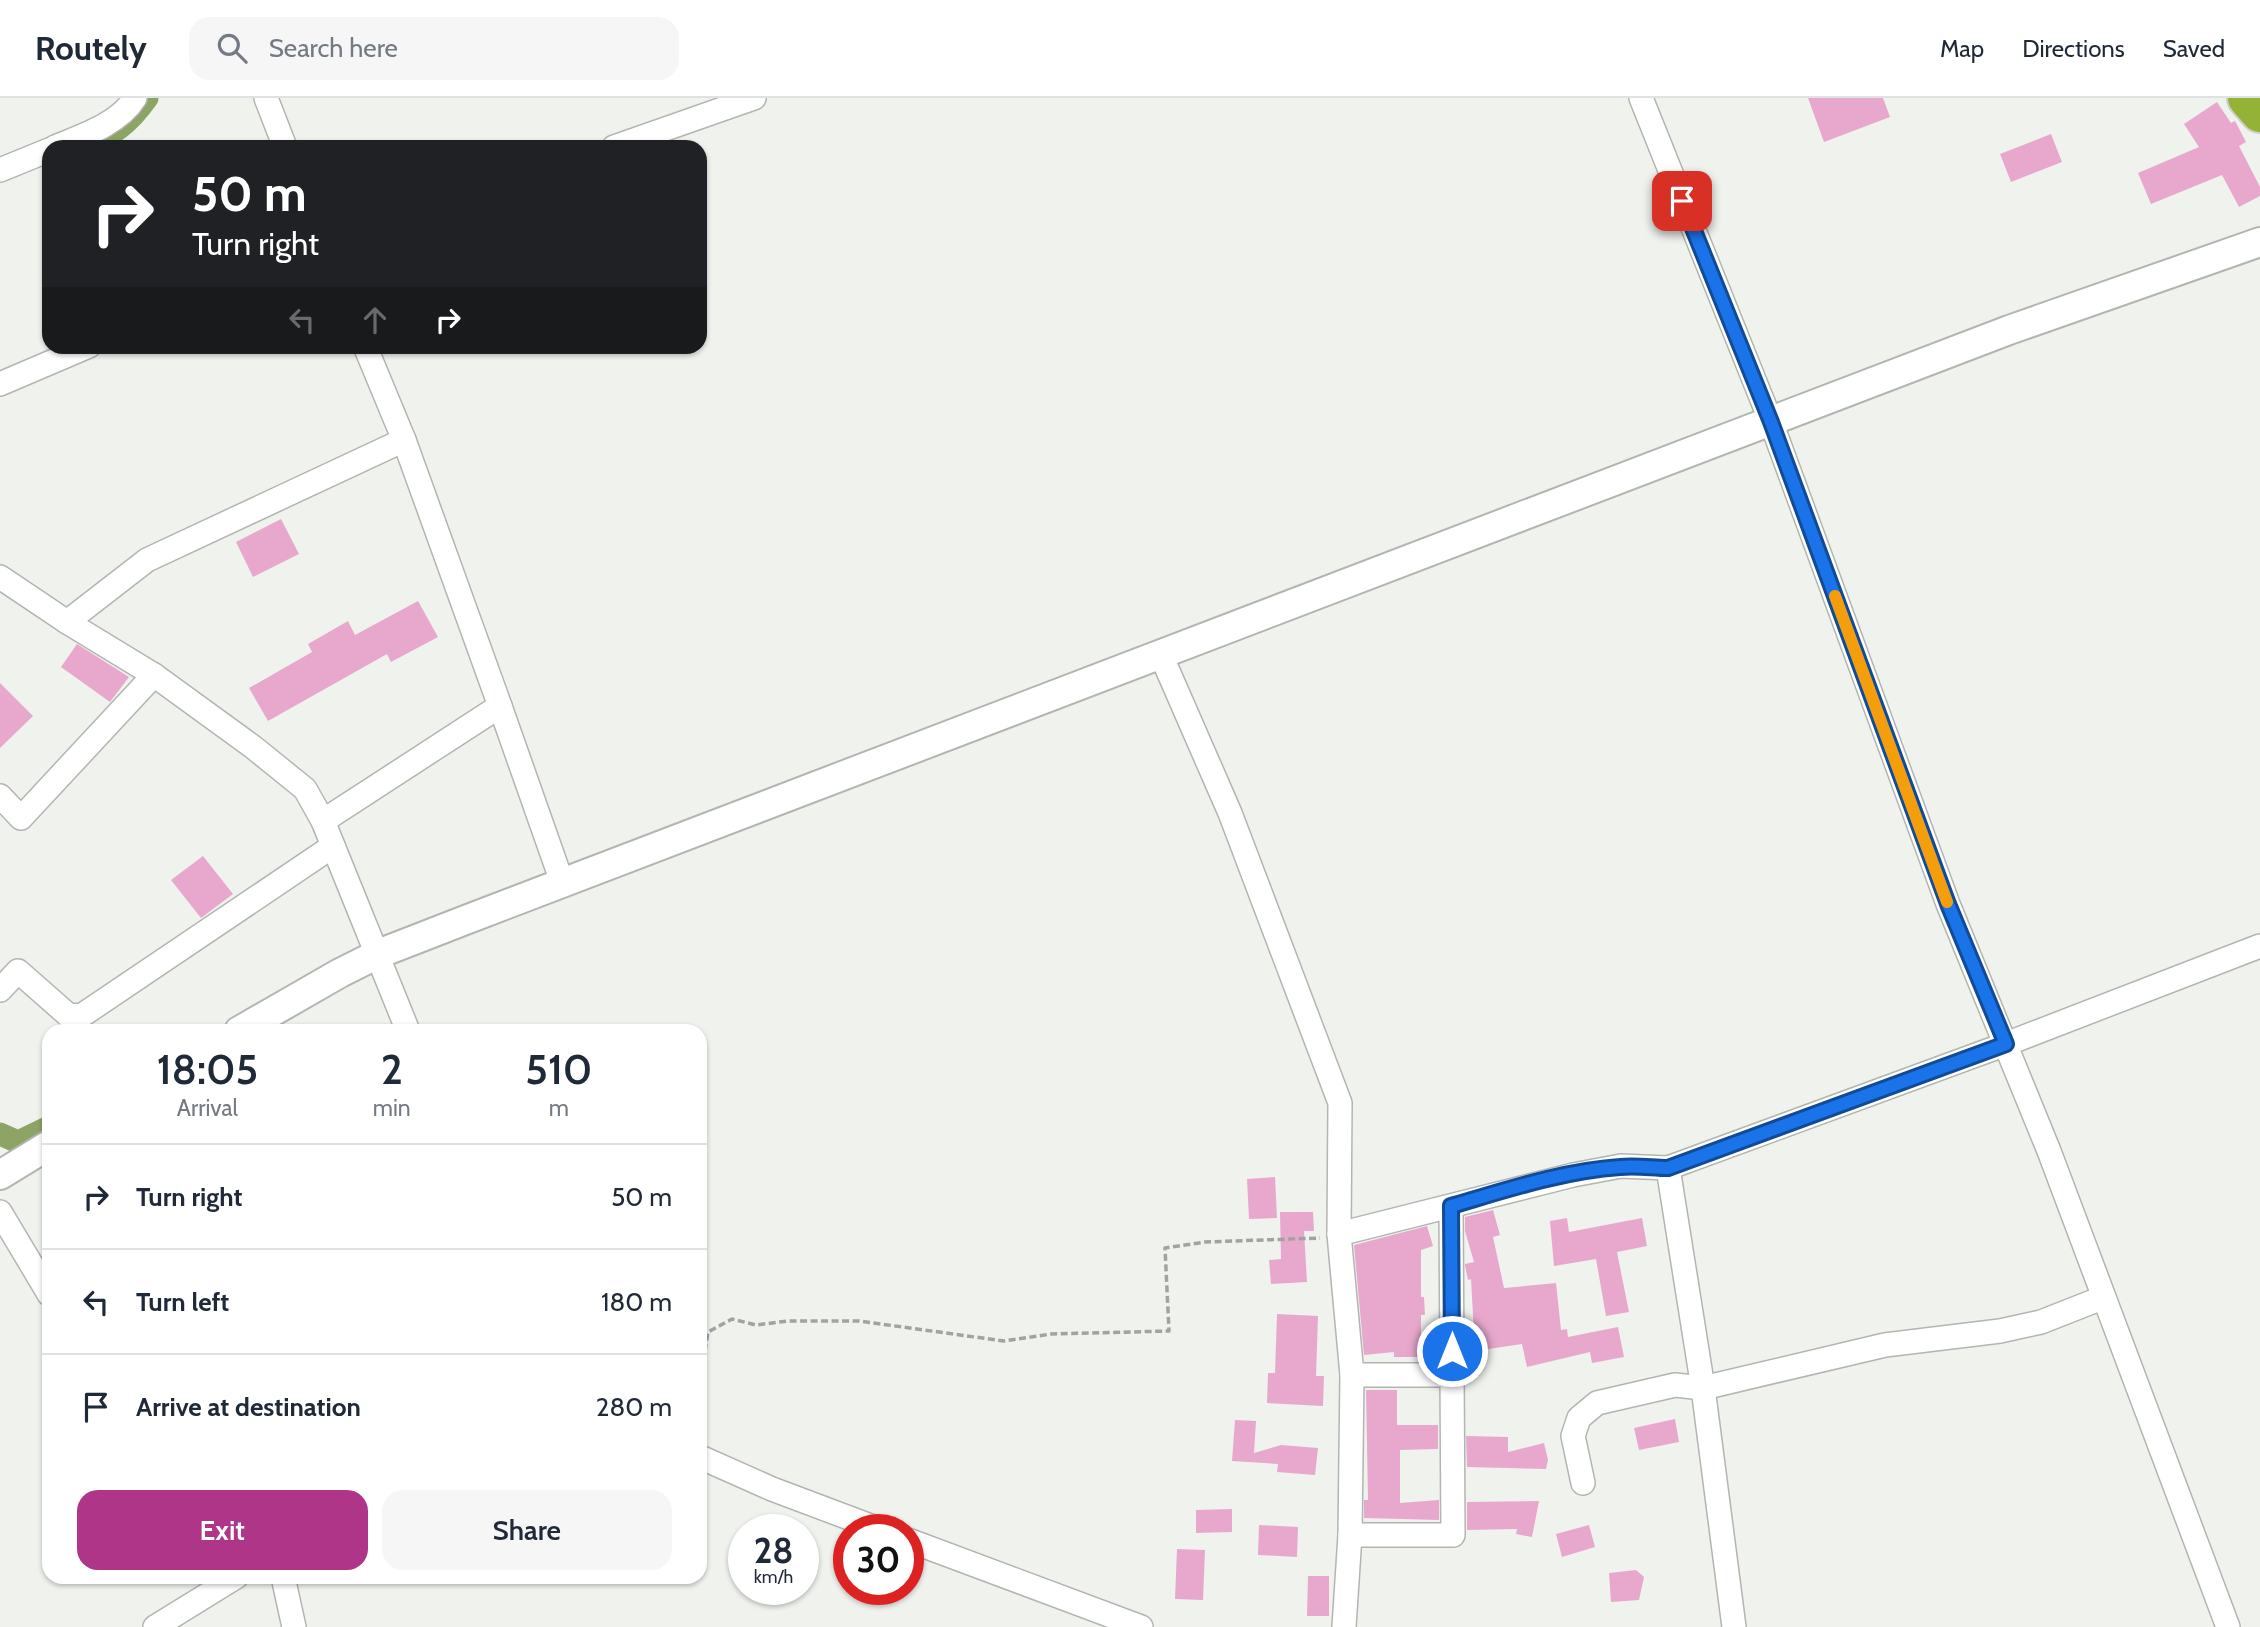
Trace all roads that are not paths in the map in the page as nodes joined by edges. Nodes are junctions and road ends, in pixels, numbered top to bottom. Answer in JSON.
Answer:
{"nodes":[{"id":1,"x":135,"y":98,"type":"edge"},
{"id":2,"x":266,"y":98,"type":"edge"},
{"id":3,"x":754,"y":98,"type":"edge"},
{"id":4,"x":1641,"y":98,"type":"edge"},
{"id":5,"x":2247,"y":98,"type":"edge"},
{"id":6,"x":2260,"y":113,"type":"edge"},
{"id":7,"x":72,"y":140,"type":"edge"},
{"id":8,"x":282,"y":140,"type":"edge"},
{"id":9,"x":634,"y":140,"type":"edge"},
{"id":10,"x":42,"y":153,"type":"edge"},
{"id":11,"x":0,"y":170,"type":"edge"},
{"id":12,"x":2260,"y":242,"type":"edge"},
{"id":13,"x":70,"y":354,"type":"edge"},
{"id":14,"x":368,"y":354,"type":"edge"},
{"id":15,"x":0,"y":384,"type":"edge"},
{"id":16,"x":1771,"y":422,"type":"junction"},
{"id":17,"x":404,"y":440,"type":"junction"},
{"id":18,"x":0,"y":577,"type":"edge"},
{"id":19,"x":67,"y":622,"type":"junction"},
{"id":20,"x":1161,"y":655,"type":"junction"},
{"id":21,"x":154,"y":675,"type":"junction"},
{"id":22,"x":500,"y":706,"type":"junction"},
{"id":23,"x":0,"y":796,"type":"edge"},
{"id":24,"x":323,"y":821,"type":"junction"},
{"id":25,"x":333,"y":846,"type":"junction"},
{"id":26,"x":562,"y":883,"type":"junction"},
{"id":27,"x":2260,"y":946,"type":"edge"},
{"id":28,"x":378,"y":954,"type":"junction"},
{"id":29,"x":0,"y":990,"type":"edge"},
{"id":30,"x":250,"y":1024,"type":"edge"},
{"id":31,"x":405,"y":1024,"type":"edge"},
{"id":32,"x":2006,"y":1044,"type":"junction"},
{"id":33,"x":42,"y":1149,"type":"edge"},
{"id":34,"x":1668,"y":1168,"type":"junction"},
{"id":35,"x":0,"y":1175,"type":"edge"},
{"id":36,"x":1451,"y":1206,"type":"junction"},
{"id":37,"x":0,"y":1212,"type":"edge"},
{"id":38,"x":1339,"y":1234,"type":"junction"},
{"id":39,"x":42,"y":1282,"type":"edge"},
{"id":40,"x":2102,"y":1297,"type":"junction"},
{"id":41,"x":1352,"y":1375,"type":"junction"},
{"id":42,"x":1452,"y":1375,"type":"junction"},
{"id":43,"x":1703,"y":1388,"type":"junction"},
{"id":44,"x":707,"y":1460,"type":"edge"},
{"id":45,"x":1584,"y":1483,"type":"dead end"},
{"id":46,"x":838,"y":1514,"type":"edge"},
{"id":47,"x":1350,"y":1535,"type":"junction"},
{"id":48,"x":924,"y":1546,"type":"edge"},
{"id":49,"x":225,"y":1584,"type":"edge"},
{"id":50,"x":285,"y":1584,"type":"edge"},
{"id":51,"x":155,"y":1627,"type":"edge"},
{"id":52,"x":294,"y":1627,"type":"edge"},
{"id":53,"x":1141,"y":1627,"type":"edge"},
{"id":54,"x":1344,"y":1627,"type":"edge"},
{"id":55,"x":1734,"y":1627,"type":"edge"},
{"id":56,"x":2228,"y":1627,"type":"edge"}],
"edges":[{"from":1,"to":7,"type":"street"},
{"from":2,"to":8,"type":"street"},
{"from":3,"to":9,"type":"street"},
{"from":4,"to":16,"type":"street"},
{"from":5,"to":6,"type":"highway"},
{"from":10,"to":11,"type":"street"},
{"from":12,"to":16,"type":"street"},
{"from":13,"to":15,"type":"street"},
{"from":14,"to":17,"type":"street"},
{"from":16,"to":20,"type":"street"},
{"from":16,"to":32,"type":"street"},
{"from":17,"to":19,"type":"street"},
{"from":17,"to":22,"type":"street"},
{"from":18,"to":19,"type":"street"},
{"from":19,"to":21,"type":"street"},
{"from":20,"to":26,"type":"street"},
{"from":20,"to":38,"type":"street"},
{"from":21,"to":23,"type":"street"},
{"from":21,"to":24,"type":"street"},
{"from":22,"to":24,"type":"street"},
{"from":22,"to":26,"type":"street"},
{"from":24,"to":25,"type":"street"},
{"from":25,"to":28,"type":"street"},
{"from":25,"to":29,"type":"street"},
{"from":26,"to":28,"type":"street"},
{"from":27,"to":32,"type":"street"},
{"from":28,"to":30,"type":"street"},
{"from":28,"to":31,"type":"street"},
{"from":32,"to":34,"type":"street"},
{"from":32,"to":40,"type":"street"},
{"from":33,"to":35,"type":"street"},
{"from":34,"to":36,"type":"street"},
{"from":34,"to":43,"type":"street"},
{"from":36,"to":38,"type":"street"},
{"from":36,"to":42,"type":"street"},
{"from":37,"to":39,"type":"street"},
{"from":38,"to":41,"type":"street"},
{"from":40,"to":43,"type":"street"},
{"from":40,"to":56,"type":"street"},
{"from":41,"to":42,"type":"street"},
{"from":41,"to":47,"type":"street"},
{"from":42,"to":47,"type":"street"},
{"from":43,"to":45,"type":"street"},
{"from":43,"to":55,"type":"street"},
{"from":44,"to":46,"type":"street"},
{"from":47,"to":54,"type":"street"},
{"from":48,"to":53,"type":"street"},
{"from":49,"to":51,"type":"street"},
{"from":50,"to":52,"type":"street"}]}
